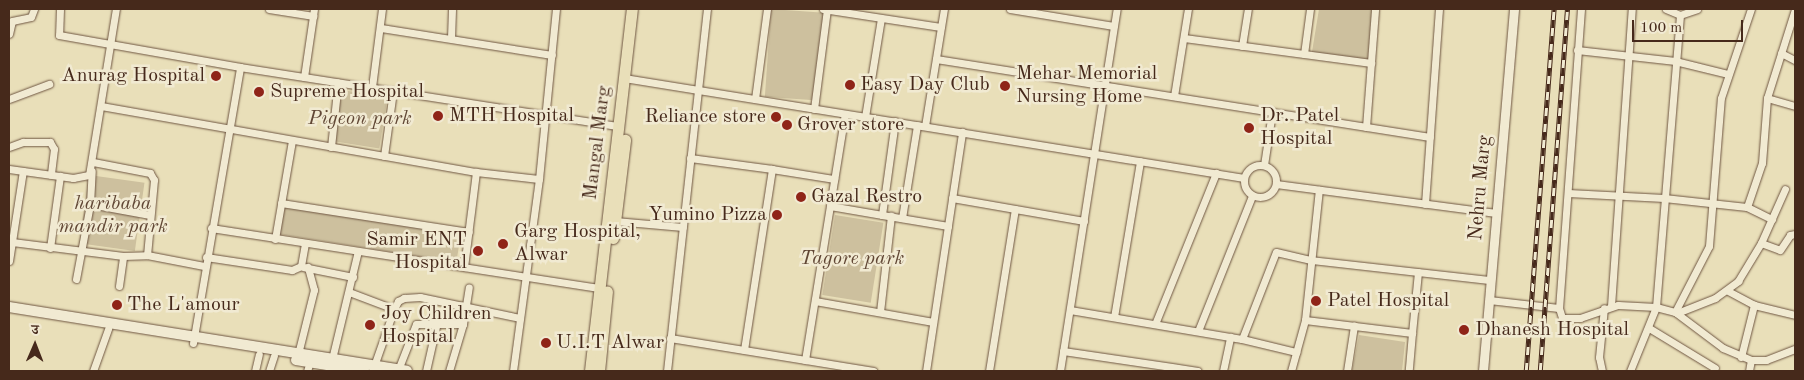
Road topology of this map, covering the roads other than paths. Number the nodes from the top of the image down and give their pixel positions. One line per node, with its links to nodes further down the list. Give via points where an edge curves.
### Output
1 (34, 9): 36 (street, via 31,18 12,21)
2 (60, 9): 39 (street, via 59,35)
3 (116, 9): 39 (street)
4 (269, 9): 29 (street)
5 (382, 9): 35 (street)
6 (452, 9): 37 (street)
7 (556, 9): 44 (street)
8 (632, 9): 53 (main road, Mangal Marg)
9 (638, 9): 53 (main road, Mangal Marg)
10 (707, 9): 58 (street)
11 (768, 9): 63 (street)
12 (823, 9): 13 (street)
13 (827, 9): 30 (street); 66 (street)
14 (944, 9): 34 (street)
15 (1010, 9): 33 (street)
16 (1117, 9): 33 (street)
17 (1188, 9): 38 (street)
18 (1248, 9): 40 (street)
19 (1310, 9): 43 (street)
20 (1376, 9): 49 (street)
21 (1439, 9): 77 (street)
22 (1514, 9): 113 (street, Nehru Marg)
23 (1581, 9): 41 (street)
24 (1632, 9): 45 (street)
25 (1666, 9): 31 (street)
26 (1697, 9): 31 (street)
27 (1751, 9): 51 (street)
28 (1795, 9): 42 (street)
29 (313, 12): 52 (street)
30 (868, 12): 32 (street)
31 (1680, 15): 47 (street)
32 (881, 18): 34 (street); 70 (street)
33 (1114, 26): 56 (street)
34 (941, 27): 46 (street)
35 (381, 28): 37 (street); 57 (street)
36 (9, 34)
37 (451, 38): 44 (street)
38 (1184, 38): 40 (street); 60 (street)
39 (110, 45): 50 (street); 64 (street)
40 (1242, 46): 43 (street)
41 (1577, 50): 45 (street); 101 (street)
42 (1781, 53): 48 (street); 61 (street)
43 (1304, 54): 49 (street)
44 (552, 55): 69 (street)
45 (1629, 55): 47 (street); 102 (street)
46 (936, 59): 56 (street); 73 (street)
47 (1675, 60): 51 (street); 105 (street)
48 (1795, 60)
49 (1371, 63): 74 (street)
50 (240, 67): 52 (street); 75 (street)
51 (1728, 74): 107 (street, via 1721,98)
52 (304, 77): 54 (street)
53 (628, 79): 58 (street); 72 (main road, Mangal Marg); 118 (main road, Mangal Marg)
54 (338, 82): 57 (street); 80 (street)
55 (50, 84): 62 (street)
56 (1105, 85): 60 (street); 81 (street)
57 (372, 87): 59 (street)
58 (698, 90): 63 (street); 83 (street)
59 (393, 91): 69 (street); 82 (street)
60 (1174, 96): 67 (street)
61 (1768, 98): 65 (street); 111 (street, via 1762,162)
62 (9, 99)
63 (755, 99): 66 (street)
64 (101, 106): 75 (street); 85 (street)
65 (1795, 106)
66 (814, 108): 68 (street)
67 (1272, 112): 74 (street); 86 (street)
68 (845, 114): 70 (street); 97 (street)
69 (546, 115): 72 (street); 96 (street)
70 (865, 117): 71 (street)
71 (894, 122): 73 (street); 115 (street)
72 (618, 126): 118 (main road, Mangal Marg)
73 (921, 126): 76 (street); 117 (street)
74 (1366, 127): 77 (street)
75 (230, 130): 78 (street); 123 (street)
76 (962, 132): 81 (street); 104 (street)
77 (1430, 137): 109 (street)
78 (292, 141): 80 (street); 106 (street)
79 (9, 147): 93 (street, via 23,142 53,144)
80 (331, 147): 82 (street)
81 (1094, 154): 84 (street); 120 (street)
82 (384, 156): 91 (street)
83 (690, 158): 87 (street); 122 (street)
84 (1140, 161): 92 (street); 165 (street)
85 (93, 162): 90 (street); 114 (street, via 150,173 154,180)
86 (1264, 166): 95 (street, via 1253,166); 98 (street, via 1272,170)
87 (772, 169): 97 (street); 182 (street)
88 (9, 170): 89 (street)
89 (23, 171): 93 (street); 127 (street)
90 (92, 171): 94 (street, via 84,178); 108 (street)
91 (476, 172): 96 (street); 124 (street)
92 (1216, 173): 95 (street); 171 (street)
93 (51, 175): 94 (street)
94 (60, 176): 130 (street)
95 (1244, 178): 103 (street, via 1244,185)
96 (539, 179): 143 (street)
97 (834, 179): 110 (street)
98 (1276, 184): 100 (street); 103 (street, via 1264,197)
99 (1784, 189): 119 (street)
100 (1319, 190): 109 (street); 136 (street)
101 (1568, 194): 102 (street); 157 (street)
102 (1619, 195): 105 (street); 155 (street)
103 (1252, 196): 175 (street)
104 (952, 198): 112 (street); 121 (street)
105 (1664, 198): 107 (street); 156 (street)
106 (281, 203): 124 (street); 126 (street)
107 (1712, 203): 111 (street); 162 (street, via 1709,246)
108 (90, 204): 114 (street); 132 (street)
109 (1425, 204): 113 (street)
110 (830, 206): 115 (street); 152 (street)
111 (1747, 207): 119 (street)
112 (1015, 209): 120 (street); 207 (street)
113 (1496, 214): 145 (street, Nehru Marg)
114 (150, 215): 133 (street)
115 (882, 215): 116 (street)
116 (891, 216): 117 (street); 161 (street)
117 (902, 218): 121 (street)
118 (611, 220): 122 (street); 148 (main road, Mangal Marg); 195 (main road, Mangal Marg)
119 (1772, 220): 128 (street)
120 (1084, 221): 160 (street)
121 (948, 226): 169 (street)
122 (683, 227): 178 (street)
123 (211, 228): 126 (street); 135 (street)
124 (469, 232): 140 (street)
125 (1795, 234): 128 (street, via 1790,235 1780,250)
126 (275, 239): 129 (street)
127 (12, 242): 130 (street); 137 (street)
128 (1761, 243): 149 (street, via 1745,273)
129 (305, 244): 131 (street); 139 (street)
130 (50, 248): 132 (street)
131 (358, 250): 140 (street); 142 (street)
132 (82, 252): 134 (street); 144 (street)
133 (147, 255): 134 (street); 138 (street)
134 (123, 256): 146 (street)
135 (206, 257): 138 (street); 139 (street, via 285,270)
136 (1311, 260): 141 (street); 167 (street); 179 (street, via 1276,252)
137 (9, 261)
138 (204, 266): 180 (street)
139 (304, 267): 142 (street); 186 (street, via 314,290)
140 (464, 267): 143 (street)
141 (1418, 272): 145 (street); 176 (street)
142 (353, 277): 150 (street)
143 (526, 277): 148 (street); 166 (street)
144 (76, 280)
145 (1490, 280): 151 (street, Nehru Marg)
146 (119, 286)
147 (469, 287): 159 (street)
148 (600, 288): 195 (main road, Mangal Marg)
149 (1728, 291): 153 (street); 162 (street)
150 (349, 292): 158 (street); 189 (street)
151 (1489, 300): 157 (street); 214 (street, Nehru Marg)
152 (814, 301): 161 (street); 190 (street)
153 (1754, 305): 164 (street); 188 (street)
154 (9, 307): 180 (main road)
155 (1608, 307): 156 (street); 157 (street, via 1566,320); 215 (street, via 1599,362)
156 (1656, 307): 162 (street); 173 (street)
157 (1559, 308)
158 (394, 309): 159 (street, via 398,301 420,296); 192 (street)
159 (466, 309): 166 (street); 170 (street)
160 (1070, 310): 165 (street); 183 (street)
161 (880, 312): 169 (street)
162 (1676, 312): 188 (street, via 1723,348)
163 (9, 314): 174 (main road)
164 (1795, 315)
165 (1114, 317): 171 (street)
166 (520, 318): 203 (street)
167 (1305, 320): 172 (street); 184 (street)
168 (437, 322): 170 (street); 200 (street, via 416,324); 201 (street)
169 (934, 322): 206 (street)
170 (463, 324): 202 (street)
171 (1155, 324): 175 (street)
172 (1354, 326): 176 (street); 212 (street)
173 (1649, 328): 194 (street); 216 (street)
174 (108, 329): 180 (main road); 196 (street)
175 (1198, 331): 177 (street)
176 (1412, 333): 213 (street)
177 (1230, 337): 179 (street); 210 (street)
178 (670, 338): 182 (street); 204 (street)
179 (1242, 339): 184 (street)
180 (194, 340): 185 (main road); 186 (main road)
181 (1795, 349): 191 (street, via 1766,360)
182 (744, 350): 190 (street)
183 (1063, 351): 208 (street); 209 (street)
184 (1296, 352): 211 (street)
185 (259, 354): 187 (main road); 197 (street)
186 (298, 354): 189 (main road)
187 (274, 356): 193 (main road); 198 (street)
188 (1741, 357): 191 (street)
189 (332, 358): 192 (main road)
190 (805, 360): 205 (street)
191 (1750, 360): 217 (street)
192 (374, 366): 200 (main road)
193 (309, 367): 199 (main road)
194 (1715, 368)
195 (590, 369)
196 (93, 371)
197 (255, 371)
198 (268, 371)
199 (364, 371)
200 (402, 371)
201 (426, 371)
202 (449, 371)
203 (513, 371)
204 (667, 371)
205 (872, 371)
206 (926, 371)
207 (989, 371)
208 (1060, 371)
209 (1198, 371)
210 (1223, 371)
211 (1292, 371)
212 (1347, 371)
213 (1409, 371)
214 (1483, 371)
215 (1602, 371)
216 (1630, 371)
217 (1749, 371)

